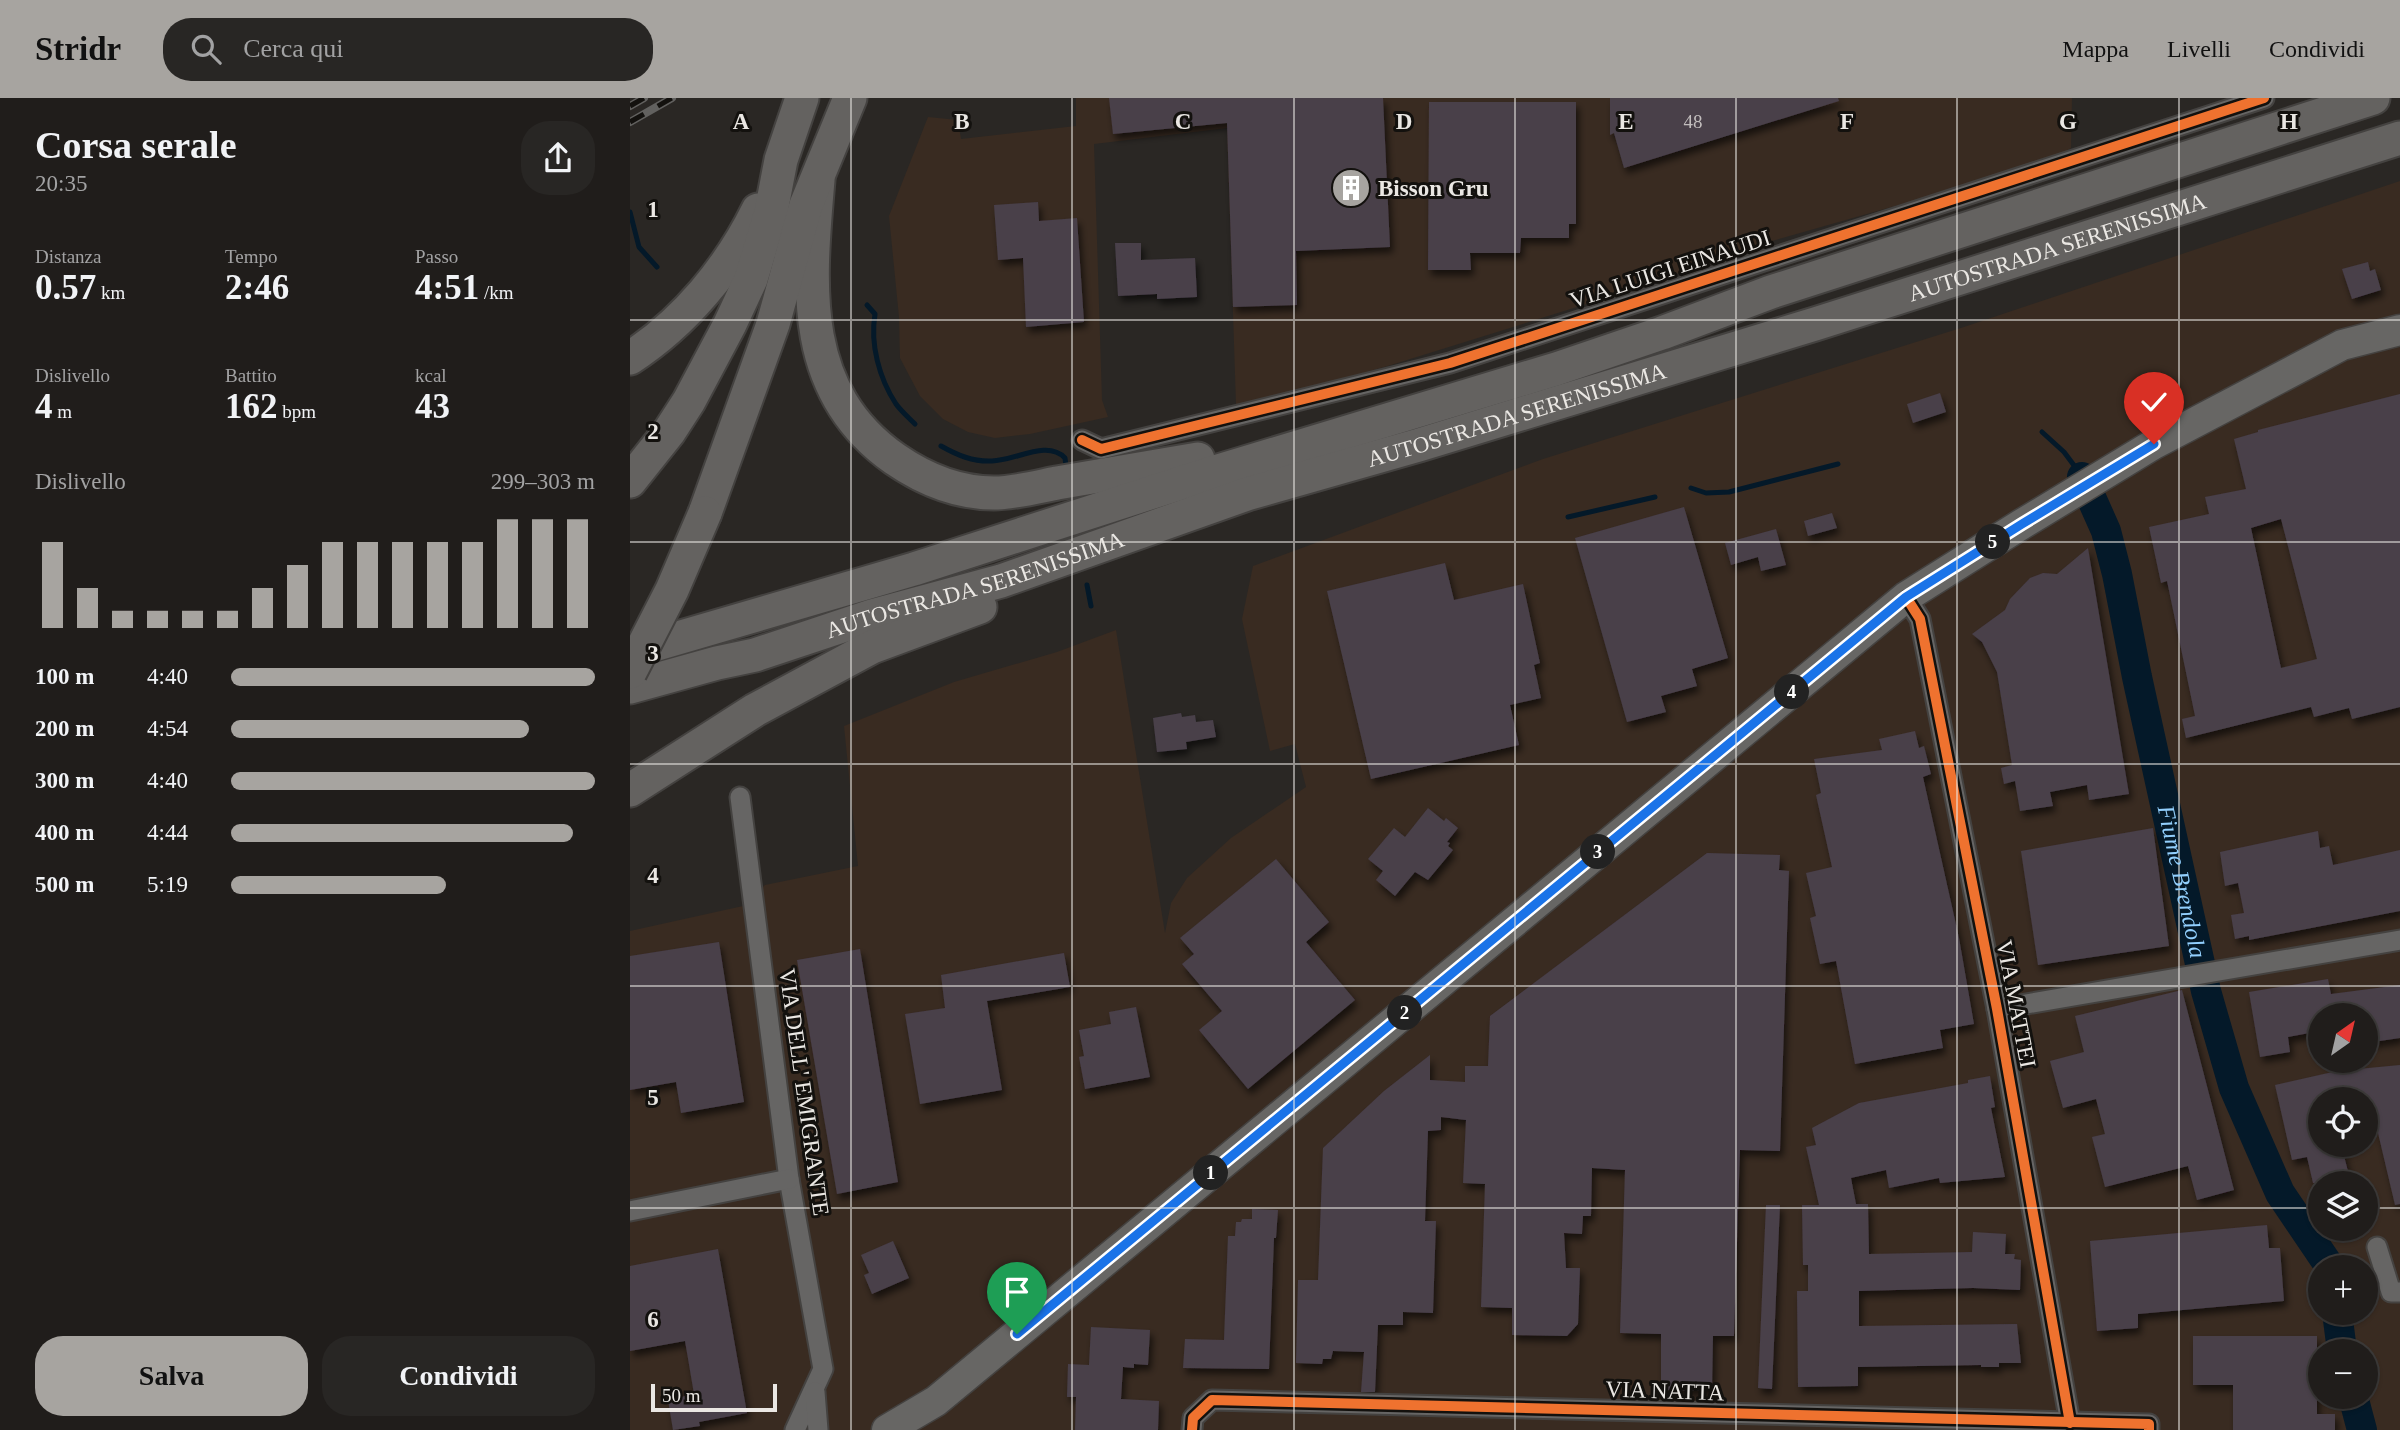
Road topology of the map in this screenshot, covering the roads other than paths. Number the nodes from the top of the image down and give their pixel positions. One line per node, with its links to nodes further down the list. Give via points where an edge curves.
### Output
1 (802, 98): 6 (highway)
2 (850, 98): 7 (highway)
3 (2264, 98): 10 (street, VIA LUIGI EINAUDI, via 1450,363 1101,449)
4 (2373, 98): 11 (highway, AUTOSTRADA SERENISSIMA, via 1771,292 1556,369)
5 (2400, 138): 13 (highway, AUTOSTRADA SERENISSIMA, via 1552,406)
6 (781, 160): 9 (highway, via 743,240 709,286 672,326); 12 (highway, via 760,252 730,324 689,401)
7 (818, 180): 11 (highway, via 812,287 828,380 857,427 915,473 951,487 995,493); 16 (highway, bridge, via 806,205 773,324 705,513)
8 (2400, 330): 14 (main road, via 2342,345 2154,444)
9 (630, 358)
10 (1082, 440)
11 (1305, 444): 15 (highway, AUTOSTRADA SERENISSIMA, via 914,569)
12 (630, 481)
13 (1294, 482): 17 (highway, AUTOSTRADA SERENISSIMA, via 1247,494 1001,582); 18 (highway, via 1198,531 872,647 755,710)
14 (1906, 597): 21 (street, VIA MATTEI, via 1920,620); 27 (main road)
15 (630, 652)
16 (630, 672)
17 (630, 687)
18 (630, 790)
19 (740, 797): 22 (street, VIA DELL' EMIGRANTE)
20 (2400, 940): 21 (street)
21 (1997, 1009): 28 (street, VIA MATTEI)
22 (789, 1179): 23 (street); 26 (street, VIA DELL' EMIGRANTE, via 821,1346 823,1369)
23 (630, 1211)
24 (2377, 1247): 25 (street, via 2391,1292)
25 (2400, 1292)
26 (815, 1391): 29 (street, VIA DELL' EMIGRANTE); 30 (street, VIA DELL' EMIGRANTE)
27 (936, 1401): 31 (main road); 32 (main road)
28 (2070, 1423): 33 (street, VIA NATTA, via 1213,1400 1193,1418); 34 (street, VIA NATTA, via 2150,1424)
29 (794, 1430)
30 (818, 1430)
31 (887, 1430)
32 (913, 1430)
33 (1192, 1430)
34 (2149, 1430)

